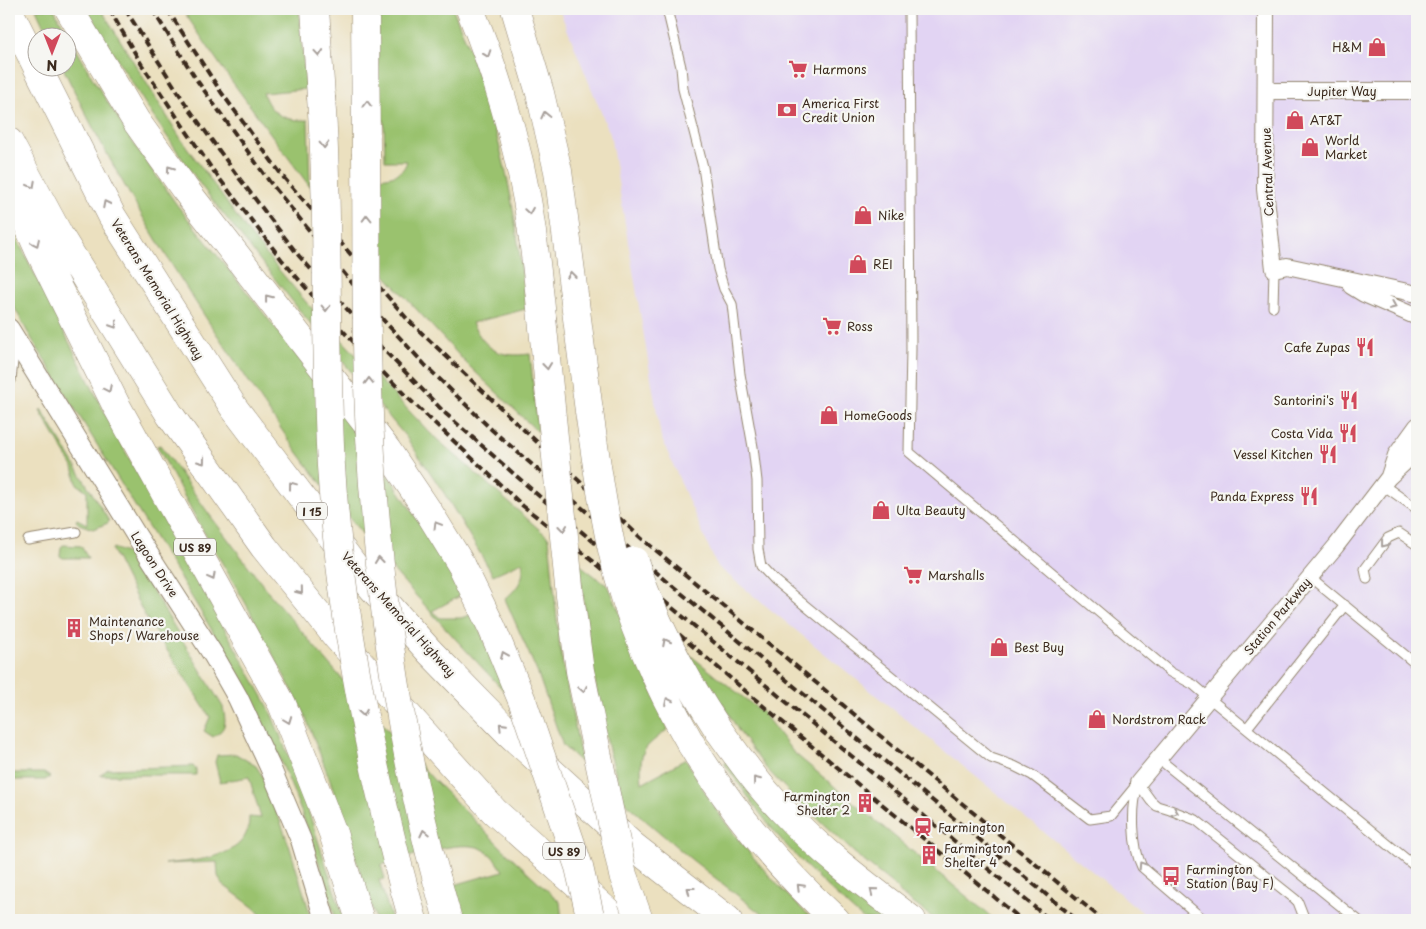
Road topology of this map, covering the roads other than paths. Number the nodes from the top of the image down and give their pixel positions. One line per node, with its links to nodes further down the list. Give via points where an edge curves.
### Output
1 (69, 9): 36 (highway, US 89, one-way to 1, bridge, via 513,676 492,628 462,566 430,514 386,450 184,188 136,120)
2 (314, 9): 42 (highway, one-way to 42, bridge, via 324,157 328,390 337,536 365,724)
3 (365, 9): 43 (highway, one-way to 3, bridge, via 415,791 398,703 378,553 369,394)
4 (470, 9): 38 (highway, one-way to 38, bridge, via 497,84 520,167 531,226 575,640)
5 (515, 9): 21 (highway, one-way to 5, via 558,171 540,93)
6 (667, 9): 37 (lane, via 702,167 718,269 732,304 757,481 761,566 781,586 991,758 1032,775 1090,819 1111,816)
7 (909, 9): 33 (lane, via 909,452 1170,672)
8 (1266, 9): 10 (street, Central Avenue)
9 (9, 11): 49 (highway, Veterans Memorial Highway / I 15, one-way to 9, via 633,846 510,734 361,575 234,408 112,216)
10 (1266, 91): 11 (street, Jupiter Way); 14 (street, Central Avenue, via 1266,189)
11 (1417, 91)
12 (9, 142): 46 (highway, one-way to 46, via 59,235 170,415 264,547 336,636 494,811)
13 (9, 183): 41 (highway, US 89, one-way to 41, via 116,405 282,704 332,833)
14 (1274, 268): 15 (street, via 1288,266); 17 (lane)
15 (1338, 278): 16 (street); 18 (street, one-way to 18, via 1364,294)
16 (1417, 294)
17 (1273, 307)
18 (1417, 316)
19 (12, 335): 20 (lane); 40 (street, Lagoon Drive, via 238,698 301,840)
20 (11, 380)
21 (589, 411): 50 (highway, one-way to 21, bridge, via 784,870 718,787 691,744 657,678 620,580); 51 (highway, one-way to 21, bridge, via 803,830 761,787 718,729 683,673 646,596 627,543)
22 (1417, 426): 24 (street, via 1396,455)
23 (1417, 451): 24 (street, Station Parkway)
24 (1385, 482): 25 (lane); 29 (street, Station Parkway)
25 (1417, 509)
26 (76, 532): 27 (lane)
27 (28, 540)
28 (1417, 545): 30 (lane, one-way to 30, via 1403,534 1388,538 1365,569)
29 (1310, 577): 31 (lane); 33 (street, Station Parkway)
30 (1367, 579)
31 (1345, 605): 32 (lane); 34 (lane)
32 (1417, 666)
33 (1210, 698): 34 (lane); 35 (street, Station Parkway)
34 (1246, 728): 39 (lane)
35 (1158, 759): 37 (street, Station Parkway); 54 (lane)
36 (550, 783): 44 (highway, US 89, bridge); 45 (highway, bridge, via 579,867)
37 (1138, 783): 52 (lane, one-way to 37, via 1142,867 1138,859 1134,831); 53 (lane, one-way to 53, via 1157,806 1196,820 1295,899)
38 (609, 807): 47 (highway, bridge, via 623,875); 48 (highway, bridge)
39 (1417, 868)
40 (325, 920)
41 (360, 920)
42 (413, 920)
43 (448, 920)
44 (576, 920)
45 (591, 920)
46 (617, 920)
47 (639, 920)
48 (656, 920)
49 (728, 920)
50 (836, 920)
51 (912, 920)
52 (1204, 920)
53 (1305, 920)
54 (1358, 920)

